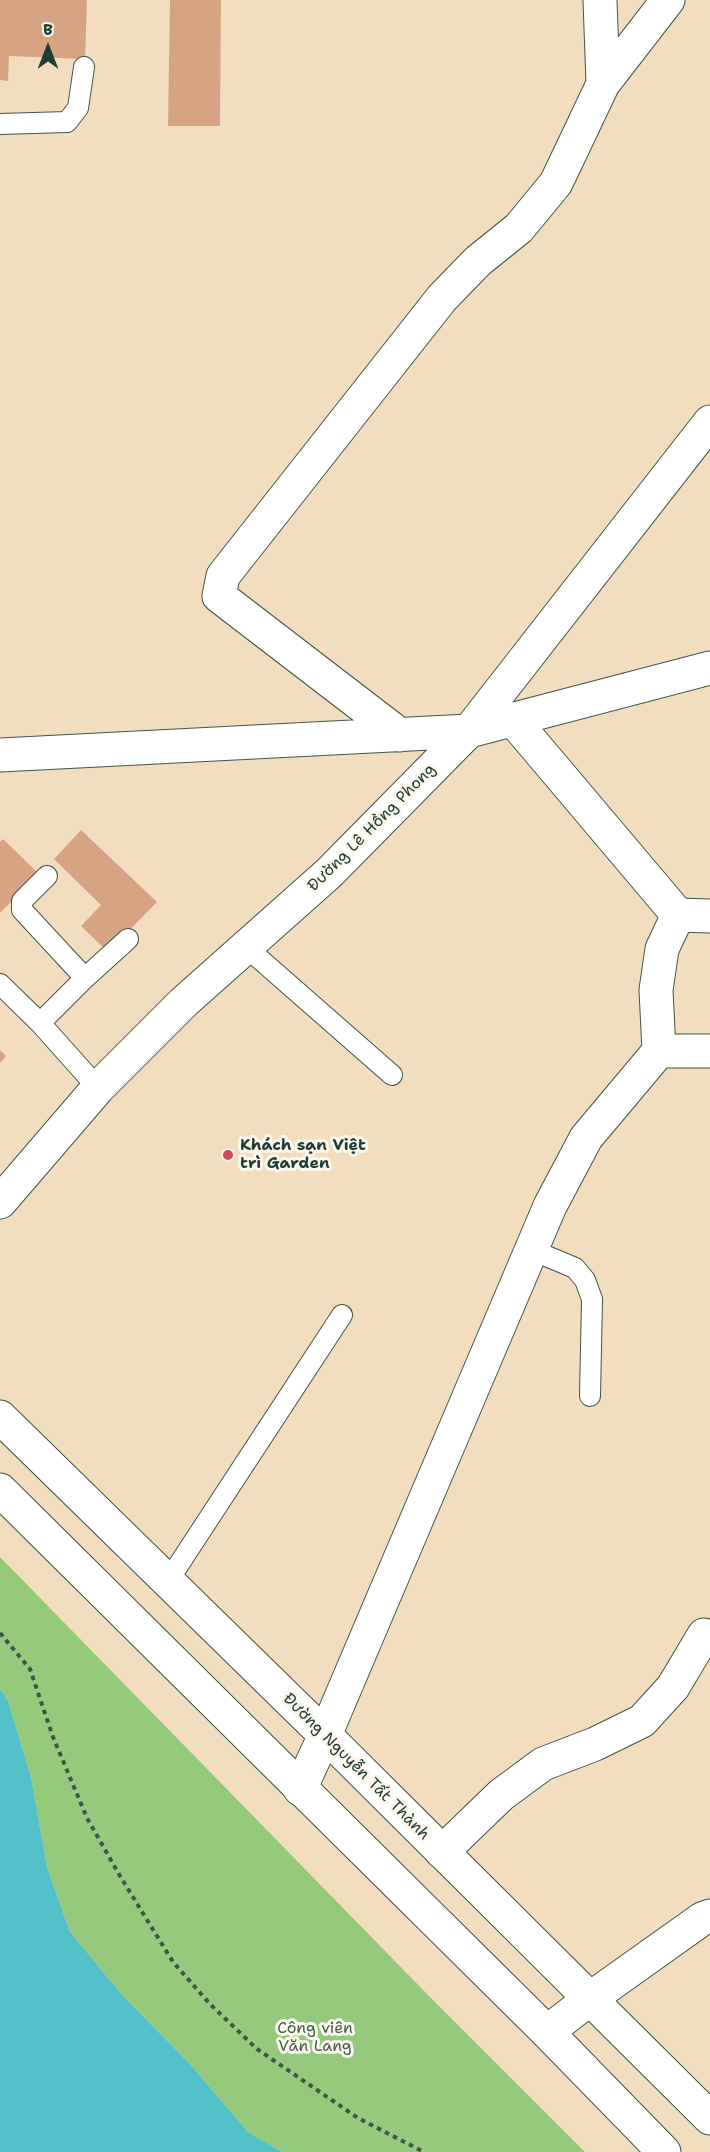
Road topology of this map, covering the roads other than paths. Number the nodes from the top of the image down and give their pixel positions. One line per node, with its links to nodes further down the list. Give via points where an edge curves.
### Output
1 (600, 0): 4 (street)
2 (668, 0): 4 (street)
3 (84, 67): 5 (lane, via 78,108 67,122)
4 (603, 84): 10 (street, via 556,183 519,228 478,261 442,298 223,576 219,596)
5 (0, 124)
6 (710, 422): 9 (street, Đường Lê Hồng Phong)
7 (710, 668): 8 (street)
8 (514, 721): 9 (street); 13 (street)
9 (469, 731): 10 (street); 16 (street, Đường Lê Hồng Phong, via 329,873)
10 (400, 735): 11 (street)
11 (0, 755)
12 (47, 876): 17 (lane, via 22,901 22,910)
13 (678, 915): 14 (street); 21 (street, via 662,949 656,990)
14 (710, 916)
15 (128, 939): 17 (lane)
16 (246, 947): 22 (lane); 23 (street, Đường Lê Hồng Phong)
17 (85, 978): 19 (lane)
18 (0, 984): 19 (lane)
19 (40, 1023): 23 (lane)
20 (710, 1051): 21 (street)
21 (659, 1052): 25 (street, via 586,1138)
22 (393, 1075)
23 (98, 1088): 24 (street, Đường Lê Hồng Phong)
24 (0, 1202)
25 (532, 1250): 27 (lane, via 575,1268 585,1280 592,1299); 32 (street)
26 (342, 1315): 30 (lane)
27 (590, 1396)
28 (0, 1418): 30 (street, Đường Nguyễn Tất Thành)
29 (0, 1490): 33 (street)
30 (168, 1581): 32 (street, Đường Nguyễn Tất Thành)
31 (704, 1635): 34 (street, via 673,1687 642,1721 543,1764 501,1794)
32 (325, 1735): 33 (street); 34 (street, Đường Nguyễn Tất Thành)
33 (300, 1789): 37 (street)
34 (442, 1852): 36 (street, Đường Nguyễn Tất Thành)
35 (710, 1916): 36 (street)
36 (591, 1998): 37 (street); 38 (street, Đường Nguyễn Tất Thành)
37 (547, 2032): 39 (street)
38 (710, 2118)
39 (664, 2152)

